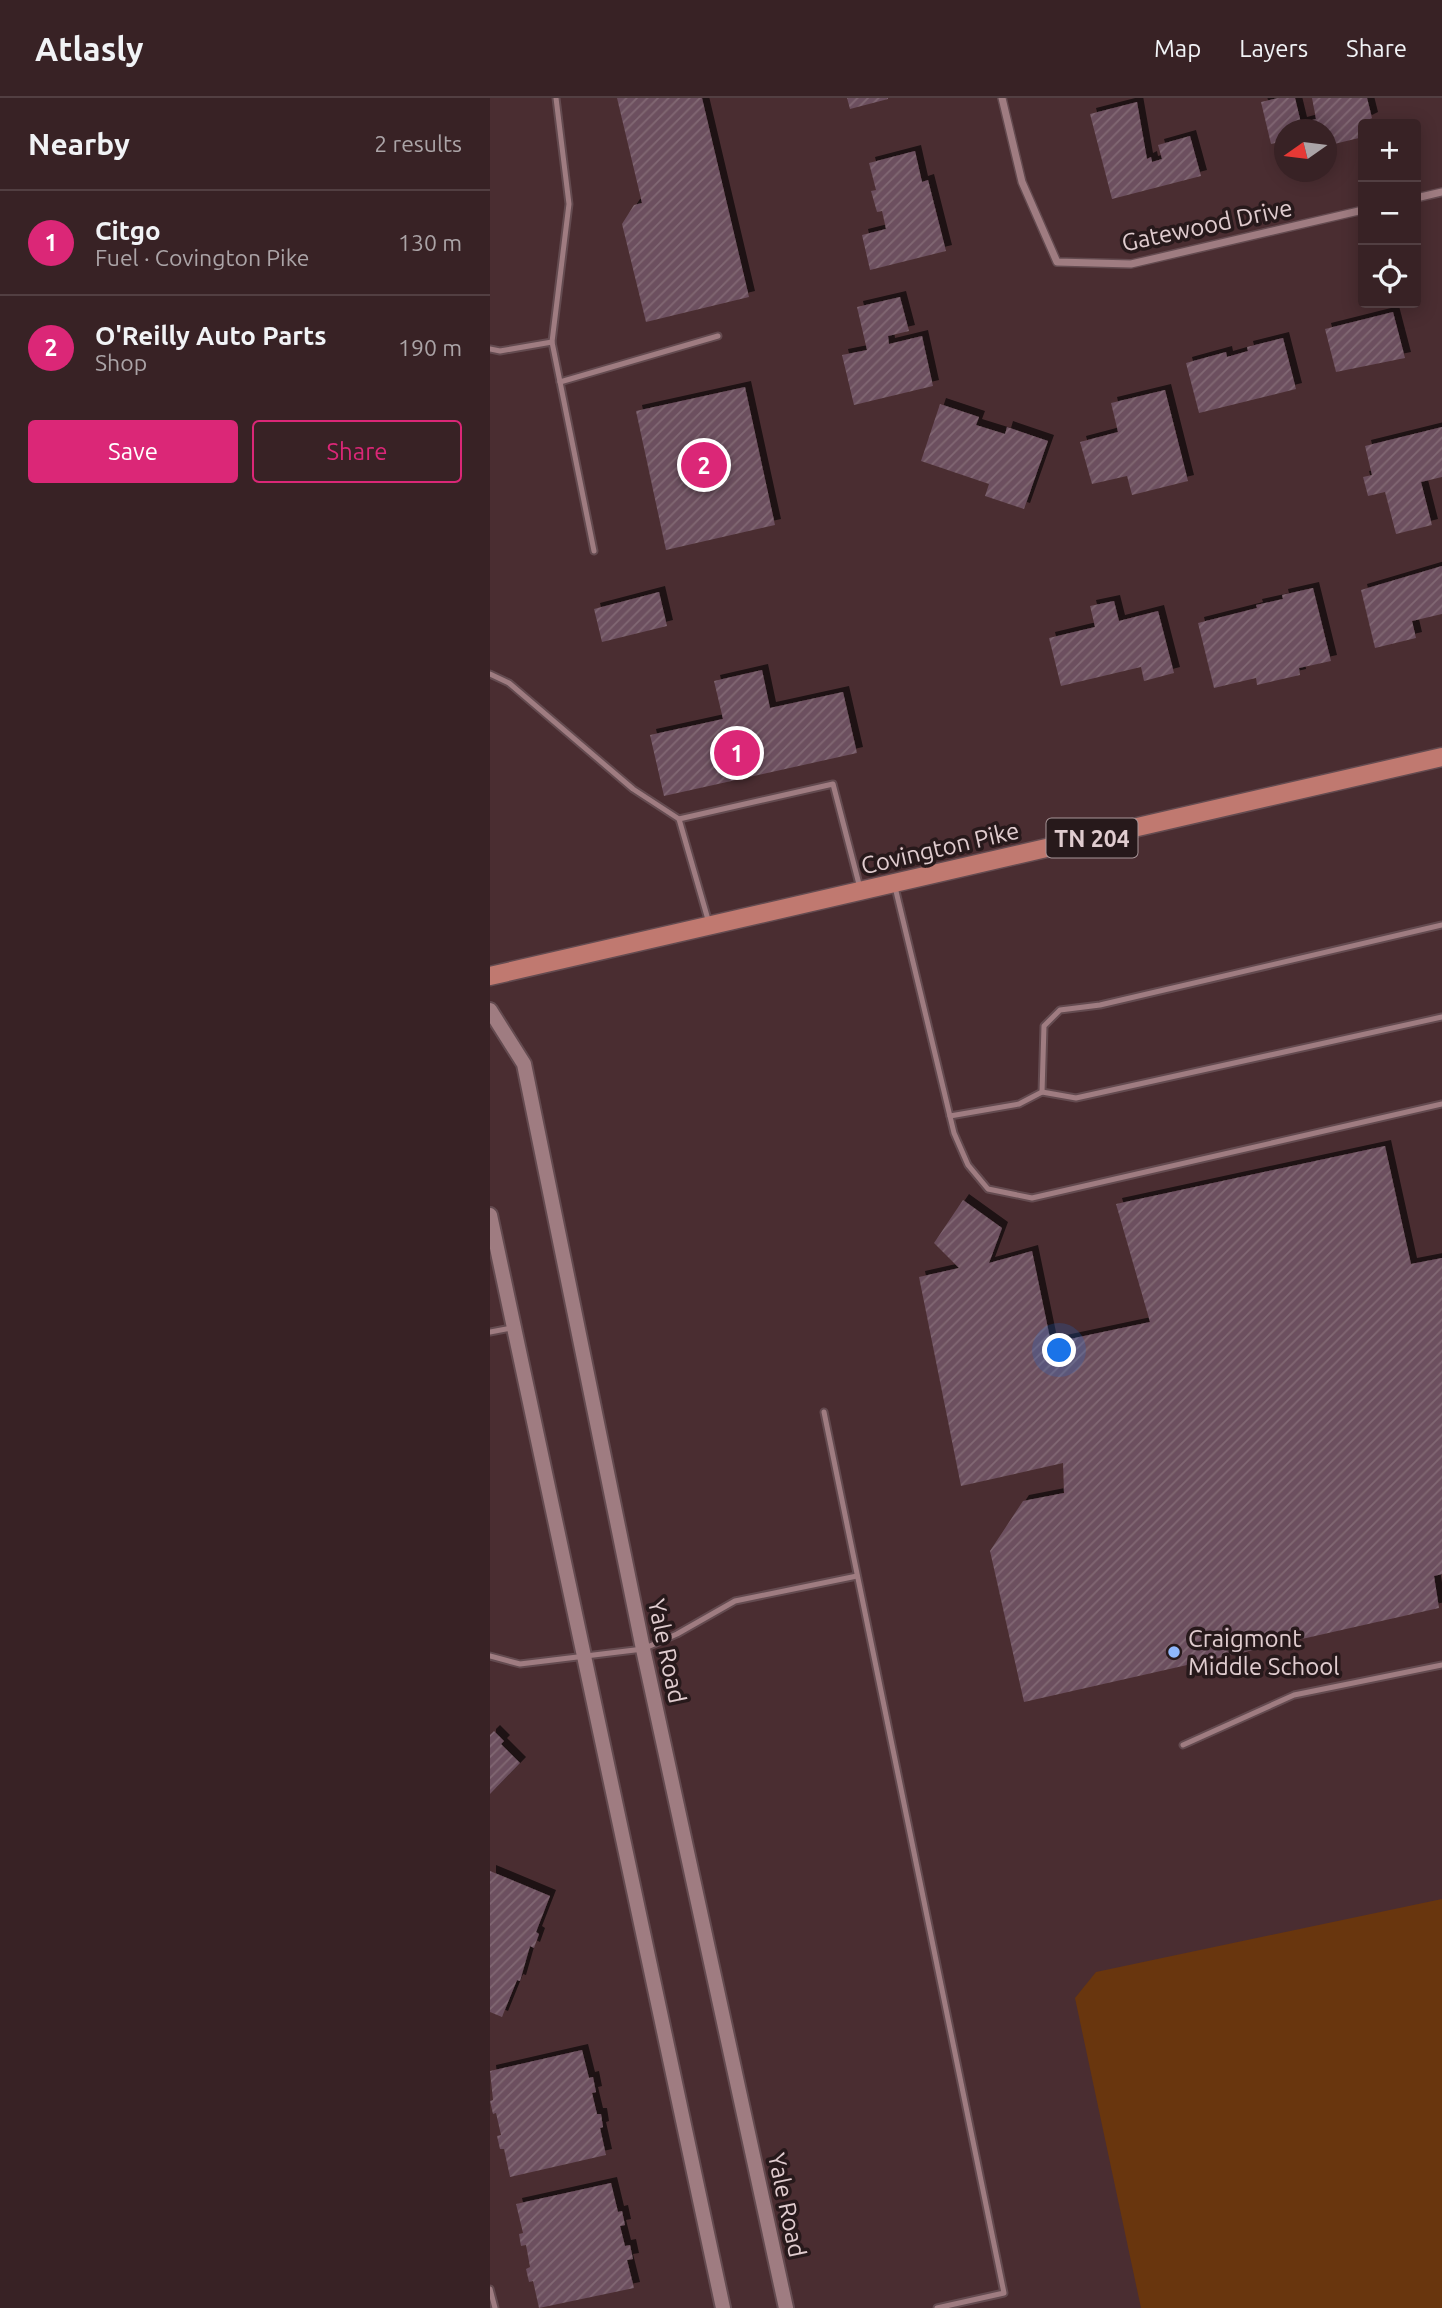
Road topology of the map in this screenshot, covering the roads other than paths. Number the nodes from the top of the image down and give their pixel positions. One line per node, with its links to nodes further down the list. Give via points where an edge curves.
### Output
1 (556, 98): 7 (lane, via 569,204)
2 (1002, 98): 5 (street, Gatewood Drive, via 1022,183 1057,262 1131,264)
3 (1442, 192): 4 (street)
4 (1421, 197)
5 (1358, 211)
6 (718, 337): 9 (lane)
7 (552, 342): 8 (lane); 9 (lane)
8 (490, 349)
9 (560, 382): 10 (lane)
10 (594, 551)
11 (490, 674): 13 (lane, via 509,683 633,789)
12 (1442, 757): 14 (main road, Covington Pike / TN 204)
13 (679, 819): 15 (lane, via 833,784); 17 (lane)
14 (894, 884): 15 (main road, Covington Pike / TN 204); 23 (lane)
15 (861, 891): 17 (main road, Covington Pike / TN 204)
16 (1442, 925): 21 (lane, via 1100,1005 1060,1010 1044,1026)
17 (709, 926): 18 (main road, Covington Pike / TN 204)
18 (490, 976)
19 (490, 1010): 29 (main road, Yale Road, via 524,1064)
20 (1442, 1017): 21 (lane, via 1076,1098)
21 (1042, 1091): 23 (lane, via 1019,1104)
22 (1442, 1104): 23 (lane, via 1032,1198 988,1189 968,1166)
23 (950, 1116)
24 (490, 1215): 25 (main road)
25 (514, 1327): 26 (lane); 31 (main road)
26 (490, 1332)
27 (824, 1412): 28 (lane)
28 (857, 1576): 29 (lane, via 735,1601); 38 (lane, via 1004,2292)
29 (643, 1649): 31 (lane); 37 (main road, Yale Road)
30 (490, 1656): 31 (lane, via 520,1664)
31 (583, 1656): 36 (main road)
32 (1442, 1665): 33 (lane, via 1294,1695)
33 (1183, 1745)
34 (490, 2289): 35 (lane)
35 (495, 2308)
36 (723, 2308)
37 (786, 2308)
38 (937, 2308)

